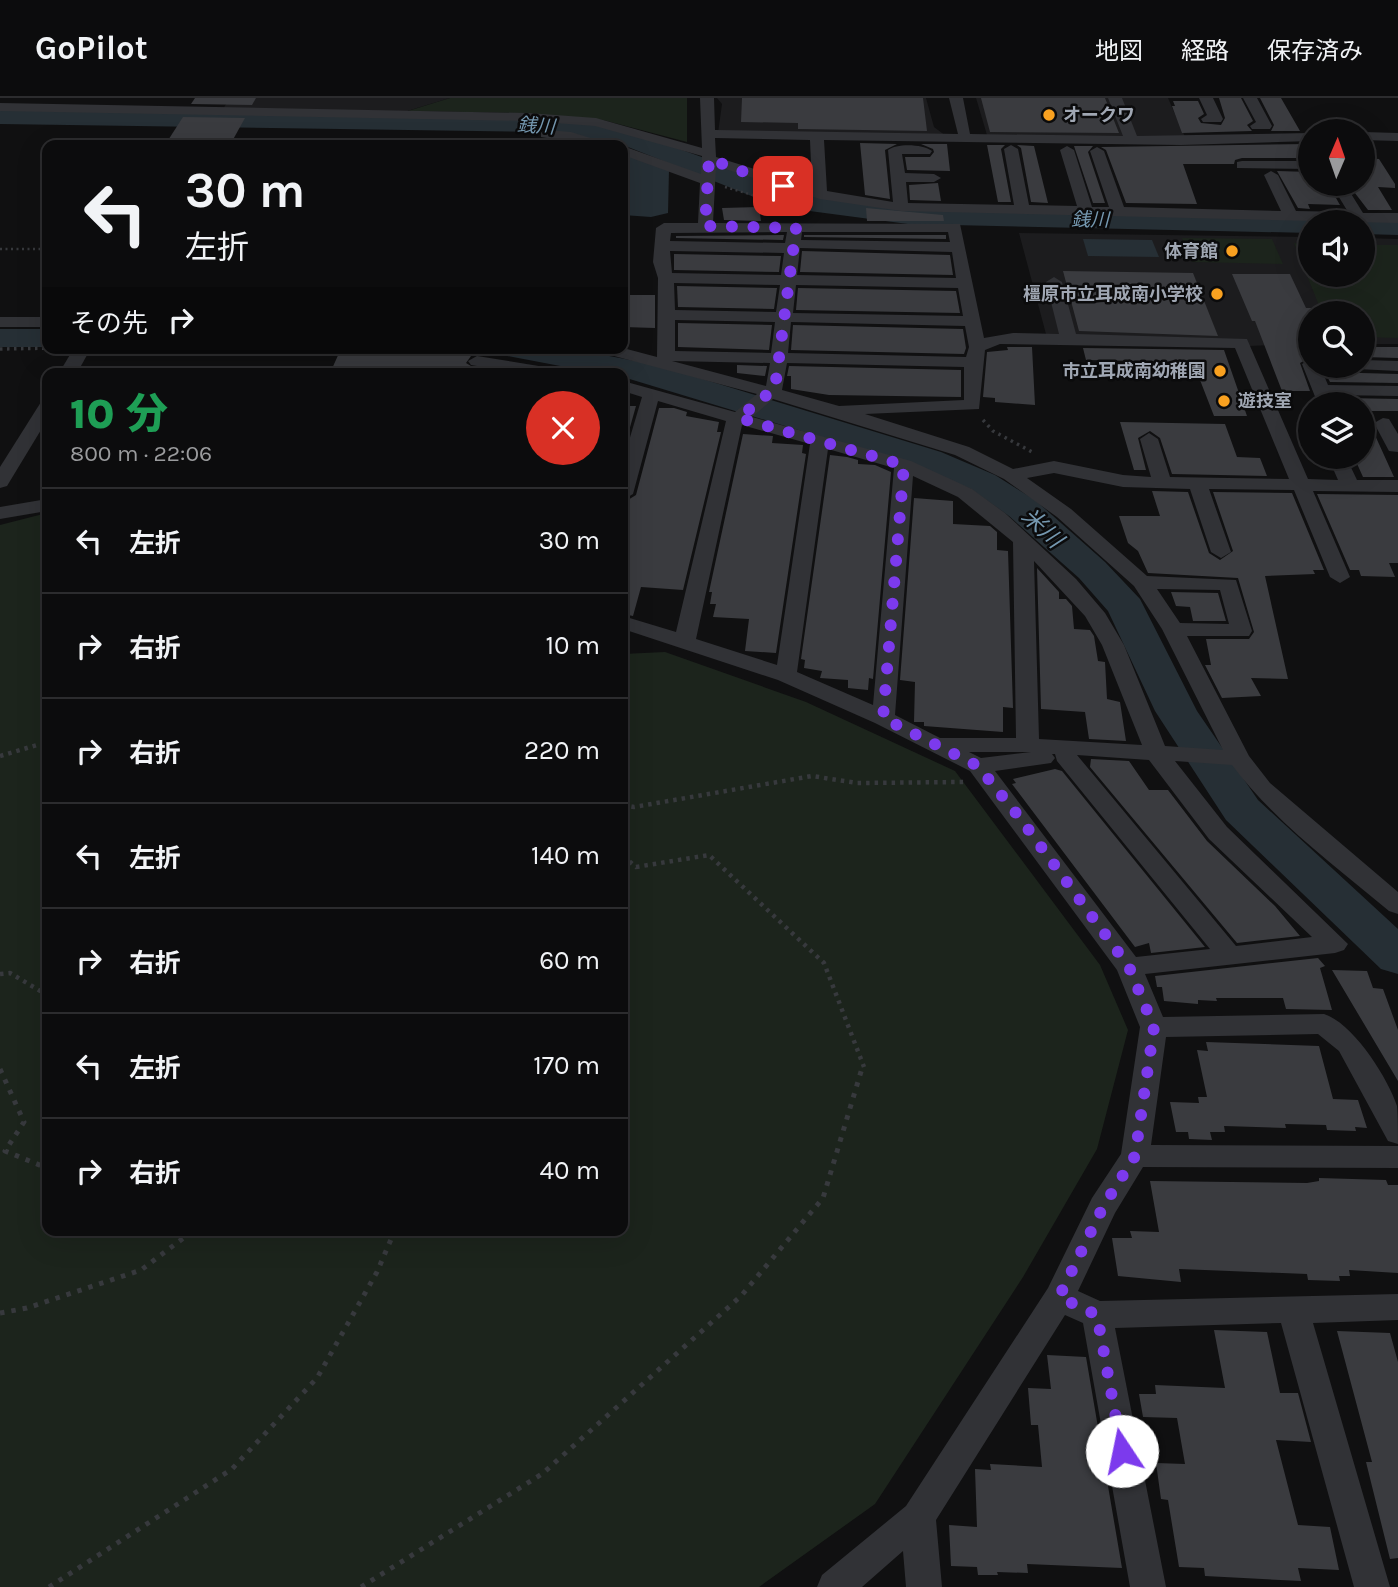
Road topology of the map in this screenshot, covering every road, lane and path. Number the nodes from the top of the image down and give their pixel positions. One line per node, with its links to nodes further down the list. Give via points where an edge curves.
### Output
1 (707, 98): 15 (street)
2 (956, 98): 14 (street)
3 (1115, 98): 21 (street)
4 (1206, 98): 9 (street, via 1216,118)
5 (1250, 98): 12 (street, via 1265,126)
6 (0, 107): 8 (street)
7 (449, 114): 8 (street); 10 (street); 13 (street)
8 (214, 119): 11 (street); 13 (street)
9 (1208, 119)
10 (490, 122): 13 (street); 19 (street, via 521,132); 29 (street, via 596,122 691,151)
11 (181, 125)
12 (1257, 126)
13 (443, 129)
14 (964, 132)
15 (709, 134): 21 (street); 29 (street)
16 (1376, 136): 18 (street)
17 (1298, 137): 21 (street)
18 (1398, 137)
19 (587, 140)
20 (817, 140): 33 (street)
21 (1132, 140)
22 (1011, 149): 35 (street)
23 (1067, 150): 36 (street)
24 (628, 151): 29 (street)
25 (928, 151): 31 (street, via 895,150)
26 (1097, 151): 37 (street)
27 (1242, 165): 28 (street)
28 (1298, 165)
29 (709, 166): 33 (street); 42 (street)
30 (1271, 175): 38 (street)
31 (898, 177): 32 (street); 34 (street)
32 (934, 178)
33 (820, 195): 34 (street)
34 (901, 207): 35 (street)
35 (1023, 211): 36 (street)
36 (1086, 212): 37 (street)
37 (1119, 213): 38 (street)
38 (1291, 216): 39 (street)
39 (1298, 216)
40 (1375, 217): 41 (street)
41 (1398, 218)
42 (705, 226): 43 (street); 44 (street, via 664,228)
43 (794, 240): 44 (street); 48 (street); 50 (street, via 955,227)
44 (662, 246): 47 (street)
45 (0, 249): 46 (path)
46 (42, 249)
47 (666, 278): 48 (street); 51 (street)
48 (791, 279): 50 (street); 52 (street)
49 (1054, 282): 56 (street)
50 (964, 283): 55 (street)
51 (666, 315): 52 (street); 61 (street)
52 (785, 317): 55 (street); 62 (street)
53 (0, 321): 54 (street)
54 (42, 321)
55 (971, 321): 60 (street)
56 (1069, 339): 60 (street, via 997,339); 88 (street, via 1241,343)
57 (42, 348): 58 (path)
58 (0, 349)
59 (628, 352): 61 (street)
60 (975, 355): 62 (street); 72 (street)
61 (665, 359): 62 (street); 70 (street)
62 (779, 359): 70 (street, via 775,388)
63 (477, 361): 66 (street)
64 (1375, 365): 65 (street)
65 (1398, 366)
66 (520, 368)
67 (628, 387): 69 (street)
68 (1398, 391): 71 (street)
69 (652, 393): 75 (street); 84 (street)
70 (769, 393): 73 (street); 75 (street)
71 (1375, 393)
72 (973, 405): 73 (street); 81 (path, via 993,431)
73 (835, 410): 83 (street, via 962,451)
74 (42, 414): 85 (street)
75 (742, 415): 78 (street); 99 (street, via 734,422 727,443)
76 (1384, 424): 79 (street)
77 (1149, 439): 86 (street)
78 (820, 440): 80 (street); 100 (street)
79 (1397, 449)
80 (904, 465): 93 (street, via 965,493); 101 (street)
81 (1054, 467): 83 (street); 86 (street, via 1123,481)
82 (1343, 469): 89 (street)
83 (1011, 475): 96 (street, via 1064,513)
84 (628, 477)
85 (0, 482)
86 (1162, 483): 87 (street)
87 (1197, 483): 88 (street); 94 (street)
88 (1303, 484): 89 (street); 95 (street)
89 (1350, 485): 90 (street)
90 (1398, 486)
91 (42, 506): 92 (street)
92 (0, 513)
93 (1023, 538): 104 (street); 106 (street, via 1094,613)
94 (1221, 552)
95 (1340, 577)
96 (1142, 582): 98 (street); 98 (street, via 1230,584 1241,631)
97 (628, 623): 99 (street)
98 (1173, 629): 108 (street)
99 (685, 640): 100 (street)
100 (786, 675): 101 (street)
101 (883, 718): 103 (street)
102 (42, 743): 107 (path)
103 (933, 745): 104 (street); 109 (street)
104 (1028, 745): 105 (street)
105 (1061, 752): 106 (street); 109 (street); 113 (street)
106 (1163, 755): 108 (street); 113 (street, via 1218,833 1335,944)
107 (0, 756)
108 (1234, 758): 112 (street, via 1299,823)
109 (984, 773): 110 (path, via 931,785 857,783 812,776); 114 (street)
110 (628, 806)
111 (628, 860): 132 (path, via 636,867 709,855 824,962 864,1067 823,1198 741,1296 542,1474)
112 (1398, 905)
113 (1230, 956): 114 (street)
114 (1129, 967): 117 (street)
115 (0, 974): 116 (path, via 10,973)
116 (42, 992)
117 (1154, 1027): 119 (street, via 1324,1024 1349,1044); 120 (street)
118 (0, 1069): 122 (path, via 24,1122 5,1151)
119 (1398, 1133)
120 (1135, 1156): 121 (street); 125 (street, via 1103,1207)
121 (1398, 1157)
122 (42, 1166)
123 (186, 1236): 128 (path, via 141,1270)
124 (393, 1236): 131 (path, via 317,1378 232,1469)
125 (1059, 1297): 129 (street); 130 (street)
126 (1398, 1307): 127 (street)
127 (1293, 1308): 129 (street); 136 (street)
128 (0, 1313)
129 (1097, 1315): 135 (street)
130 (918, 1517): 133 (street); 134 (street)
131 (49, 1587)
132 (361, 1587)
133 (835, 1587)
134 (924, 1587)
135 (1148, 1587)
136 (1373, 1587)

